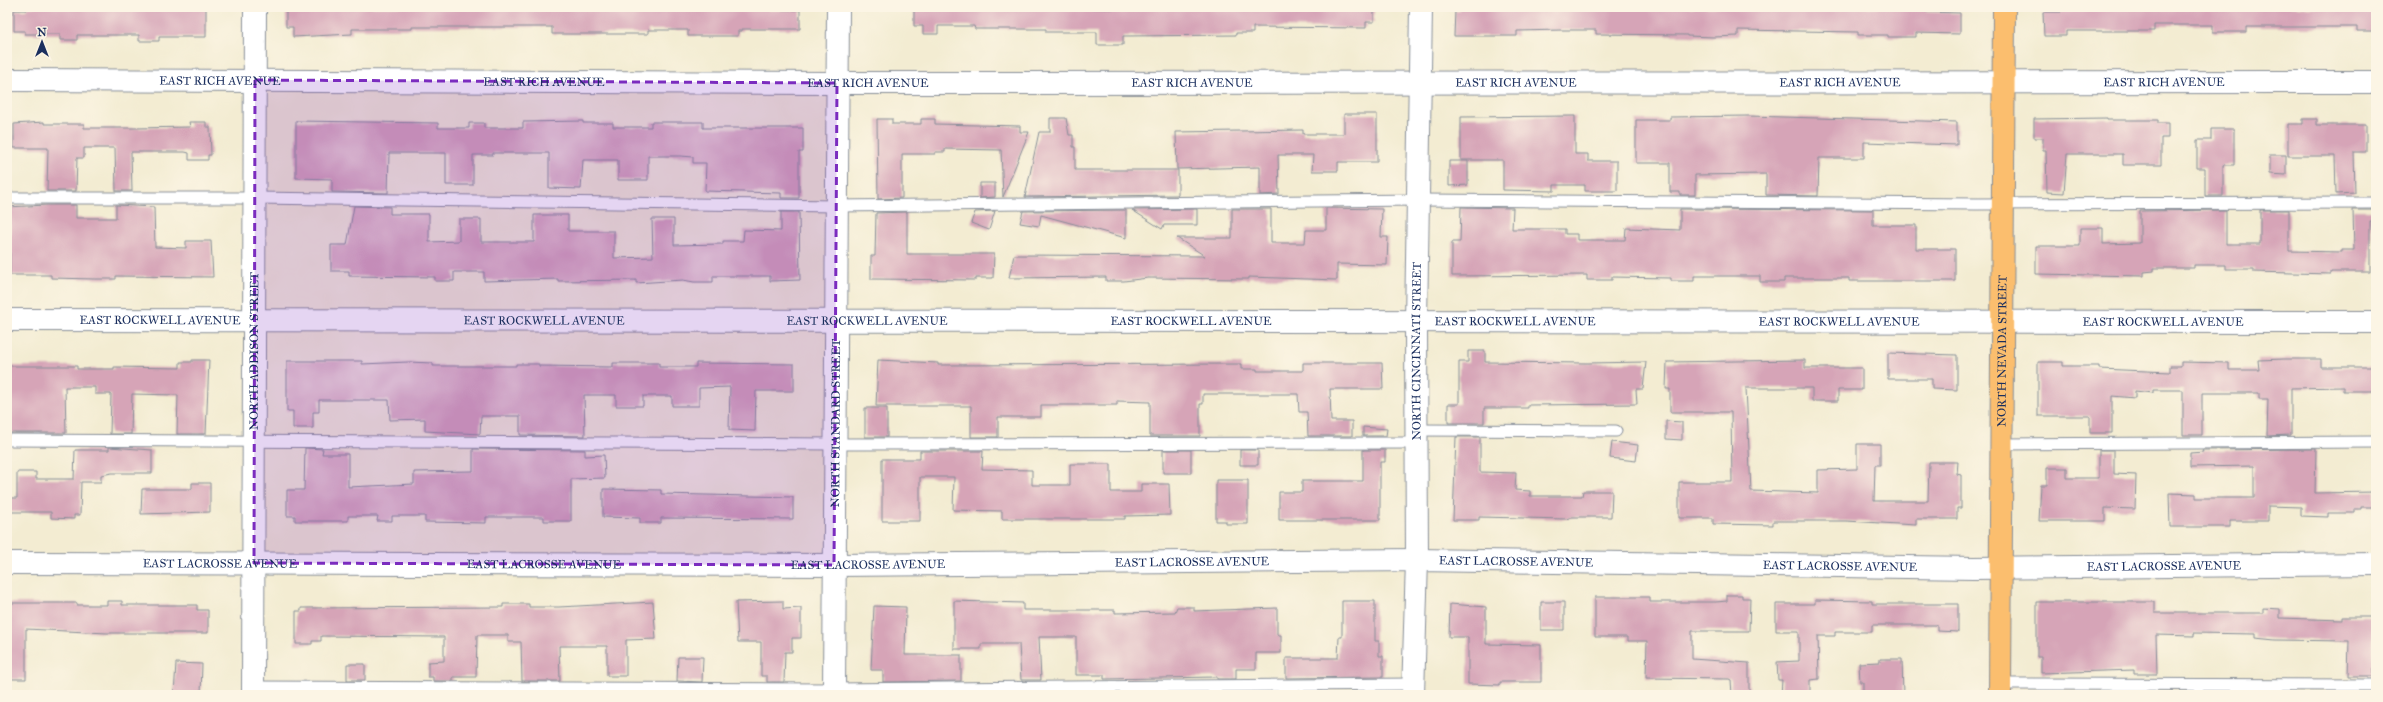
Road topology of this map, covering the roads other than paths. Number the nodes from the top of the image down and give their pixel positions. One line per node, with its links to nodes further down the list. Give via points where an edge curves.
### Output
1 (255, 7): 6 (street, NORTH ADDISON STREET)
2 (838, 7): 8 (street, NORTH STANDARD STREET)
3 (1421, 7): 7 (street, NORTH CINCINNATI STREET)
4 (2004, 7): 9 (main road, NORTH NEVADA STREET)
5 (7, 80): 6 (street, EAST RICH AVENUE)
6 (255, 80): 8 (street, EAST RICH AVENUE); 12 (street, NORTH ADDISON STREET)
7 (1420, 81): 8 (street, EAST RICH AVENUE); 9 (street, EAST RICH AVENUE); 13 (street, NORTH CINCINNATI STREET)
8 (837, 82): 16 (street, NORTH STANDARD STREET)
9 (2002, 82): 10 (street, EAST RICH AVENUE); 15 (main road, NORTH NEVADA STREET)
10 (2376, 82)
11 (7, 198): 12 (lane)
12 (255, 198): 16 (lane); 18 (street, NORTH ADDISON STREET)
13 (1419, 200): 15 (lane); 16 (lane); 20 (street, NORTH CINCINNATI STREET)
14 (2376, 203): 15 (lane)
15 (2002, 204): 21 (main road, NORTH NEVADA STREET)
16 (837, 206): 19 (street, NORTH STANDARD STREET)
17 (7, 320): 18 (street, EAST ROCKWELL AVENUE)
18 (255, 320): 19 (street, EAST ROCKWELL AVENUE); 26 (street, NORTH ADDISON STREET)
19 (837, 322): 20 (street, EAST ROCKWELL AVENUE); 28 (street, NORTH STANDARD STREET)
20 (1416, 322): 21 (street, EAST ROCKWELL AVENUE); 24 (street, NORTH CINCINNATI STREET)
21 (2002, 322): 22 (street, EAST ROCKWELL AVENUE); 29 (main road, NORTH NEVADA STREET)
22 (2376, 322)
23 (1616, 431): 24 (lane)
24 (1416, 437): 28 (lane); 30 (street, NORTH CINCINNATI STREET)
25 (7, 440): 26 (lane)
26 (254, 440): 28 (lane); 32 (street, NORTH ADDISON STREET)
27 (2376, 442): 29 (lane)
28 (835, 444): 34 (street, NORTH STANDARD STREET)
29 (2002, 444): 35 (main road, NORTH NEVADA STREET)
30 (1417, 560): 34 (street, EAST LACROSSE AVENUE); 35 (street, EAST LACROSSE AVENUE); 37 (street, NORTH CINCINNATI STREET)
31 (7, 563): 32 (street, EAST LACROSSE AVENUE)
32 (254, 563): 34 (street, EAST LACROSSE AVENUE); 39 (street, NORTH ADDISON STREET)
33 (2376, 564): 35 (street, EAST LACROSSE AVENUE)
34 (834, 565): 40 (street, NORTH STANDARD STREET)
35 (2000, 568): 38 (main road, NORTH NEVADA STREET)
36 (2376, 685): 38 (lane)
37 (1413, 690): 40 (lane)
38 (2000, 690)
39 (253, 691): 40 (lane)
40 (834, 692)

